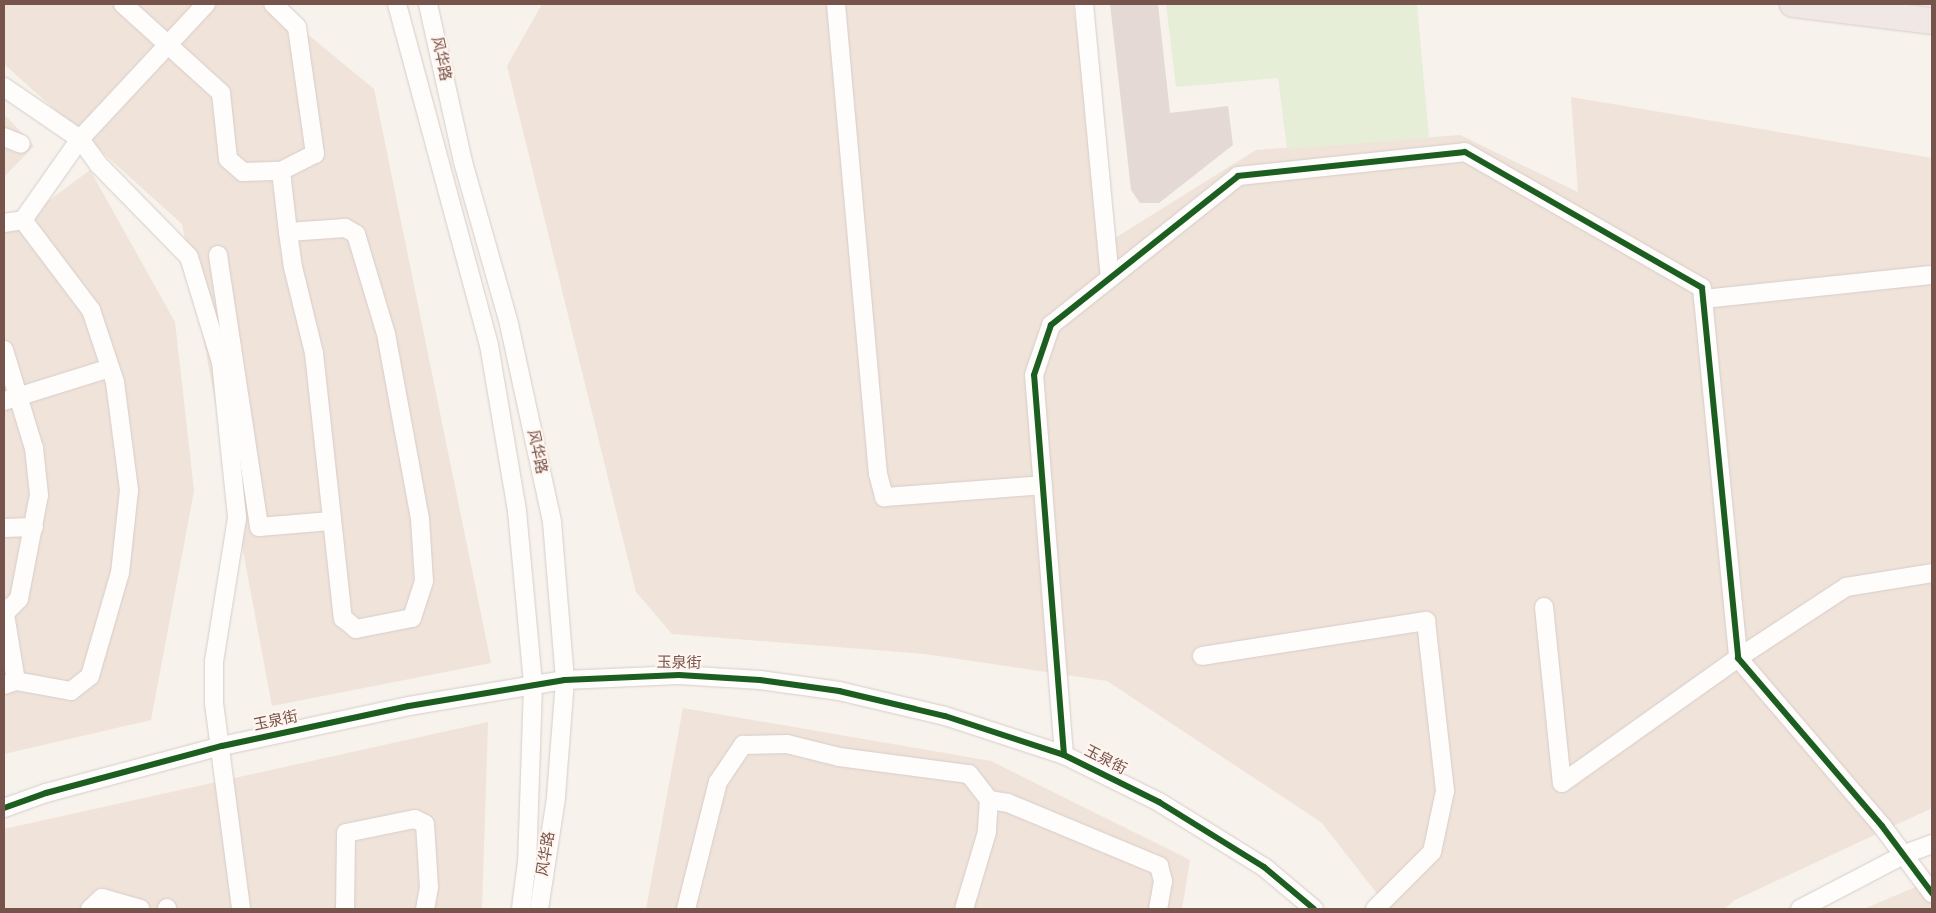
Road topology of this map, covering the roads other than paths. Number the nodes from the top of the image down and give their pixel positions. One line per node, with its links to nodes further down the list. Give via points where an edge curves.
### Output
1 (123, 4): 12 (street)
2 (206, 4): 12 (street)
3 (273, 4): 17 (street, via 297,27 315,154)
4 (397, 4): 39 (street, via 489,345 517,511)
5 (428, 4): 37 (street, 风华路, via 463,162 509,324 552,522)
6 (836, 4): 28 (street, via 878,474 884,497)
7 (1084, 4): 23 (street)
8 (1794, 4): 11 (highway)
9 (1919, 4): 10 (highway)
10 (1932, 5)
11 (1932, 21)
12 (170, 42): 15 (street); 17 (street, via 221,93 228,159 243,172)
13 (4, 87): 15 (street)
14 (4, 137): 16 (street)
15 (80, 139): 18 (street); 40 (street, via 98,164 189,257 221,362 236,518 214,662 214,703)
16 (22, 144)
17 (280, 171): 20 (street)
18 (23, 220): 19 (street); 26 (street, via 91,310)
19 (4, 223)
20 (288, 232): 29 (street, via 314,353); 29 (street, via 345,228 356,234 386,334 420,519 424,580 412,618 356,628 343,618)
21 (218, 255): 29 (street, via 260,527)
22 (1932, 275): 24 (street)
23 (1110, 278): 24 (street, via 1238,176 1466,152 1702,288); 28 (street, via 1051,325 1034,375)
24 (1703, 299): 36 (street)
25 (4, 350): 27 (street)
26 (110, 368): 27 (street); 38 (street, via 130,490 120,572 90,676 71,691)
27 (12, 399): 30 (street, via 34,448 39,495)
28 (1043, 484): 41 (street)
29 (331, 521)
30 (34, 526): 31 (street); 34 (street, via 19,599)
31 (4, 528)
32 (1932, 573): 36 (street, via 1846,587)
33 (1544, 607): 36 (street, via 1562,783)
34 (5, 609): 38 (street)
35 (1202, 656): 58 (street, via 1426,621 1445,791 1432,852)
36 (1738, 658): 45 (street)
37 (565, 680): 39 (street, 玉泉街); 41 (street, 玉泉街, via 679,675 839,691 945,716); 53 (street, 风华路, via 556,798)
38 (10, 683)
39 (533, 685): 40 (street, 玉泉街, via 409,706); 52 (street, via 527,862)
40 (222, 746): 43 (street, 玉泉街, via 46,793); 49 (street)
41 (1064, 755): 57 (street, 玉泉街, via 1158,802 1264,867)
42 (990, 800): 54 (street, via 969,774 839,757 787,744 743,745 718,782); 55 (street, via 987,832); 56 (street, via 1008,803 1159,866 1163,881)
43 (4, 808)
44 (1932, 844): 45 (street)
45 (1905, 854): 46 (street); 59 (street)
46 (1932, 893)
47 (90, 909): 48 (street, via 102,898)
48 (140, 909)
49 (241, 909)
50 (345, 909): 51 (street, via 346,833 415,819 426,824 429,887)
51 (425, 909)
52 (521, 909)
53 (539, 909)
54 (686, 909)
55 (964, 909)
56 (1158, 909)
57 (1314, 909)
58 (1375, 909)
59 (1800, 909)

